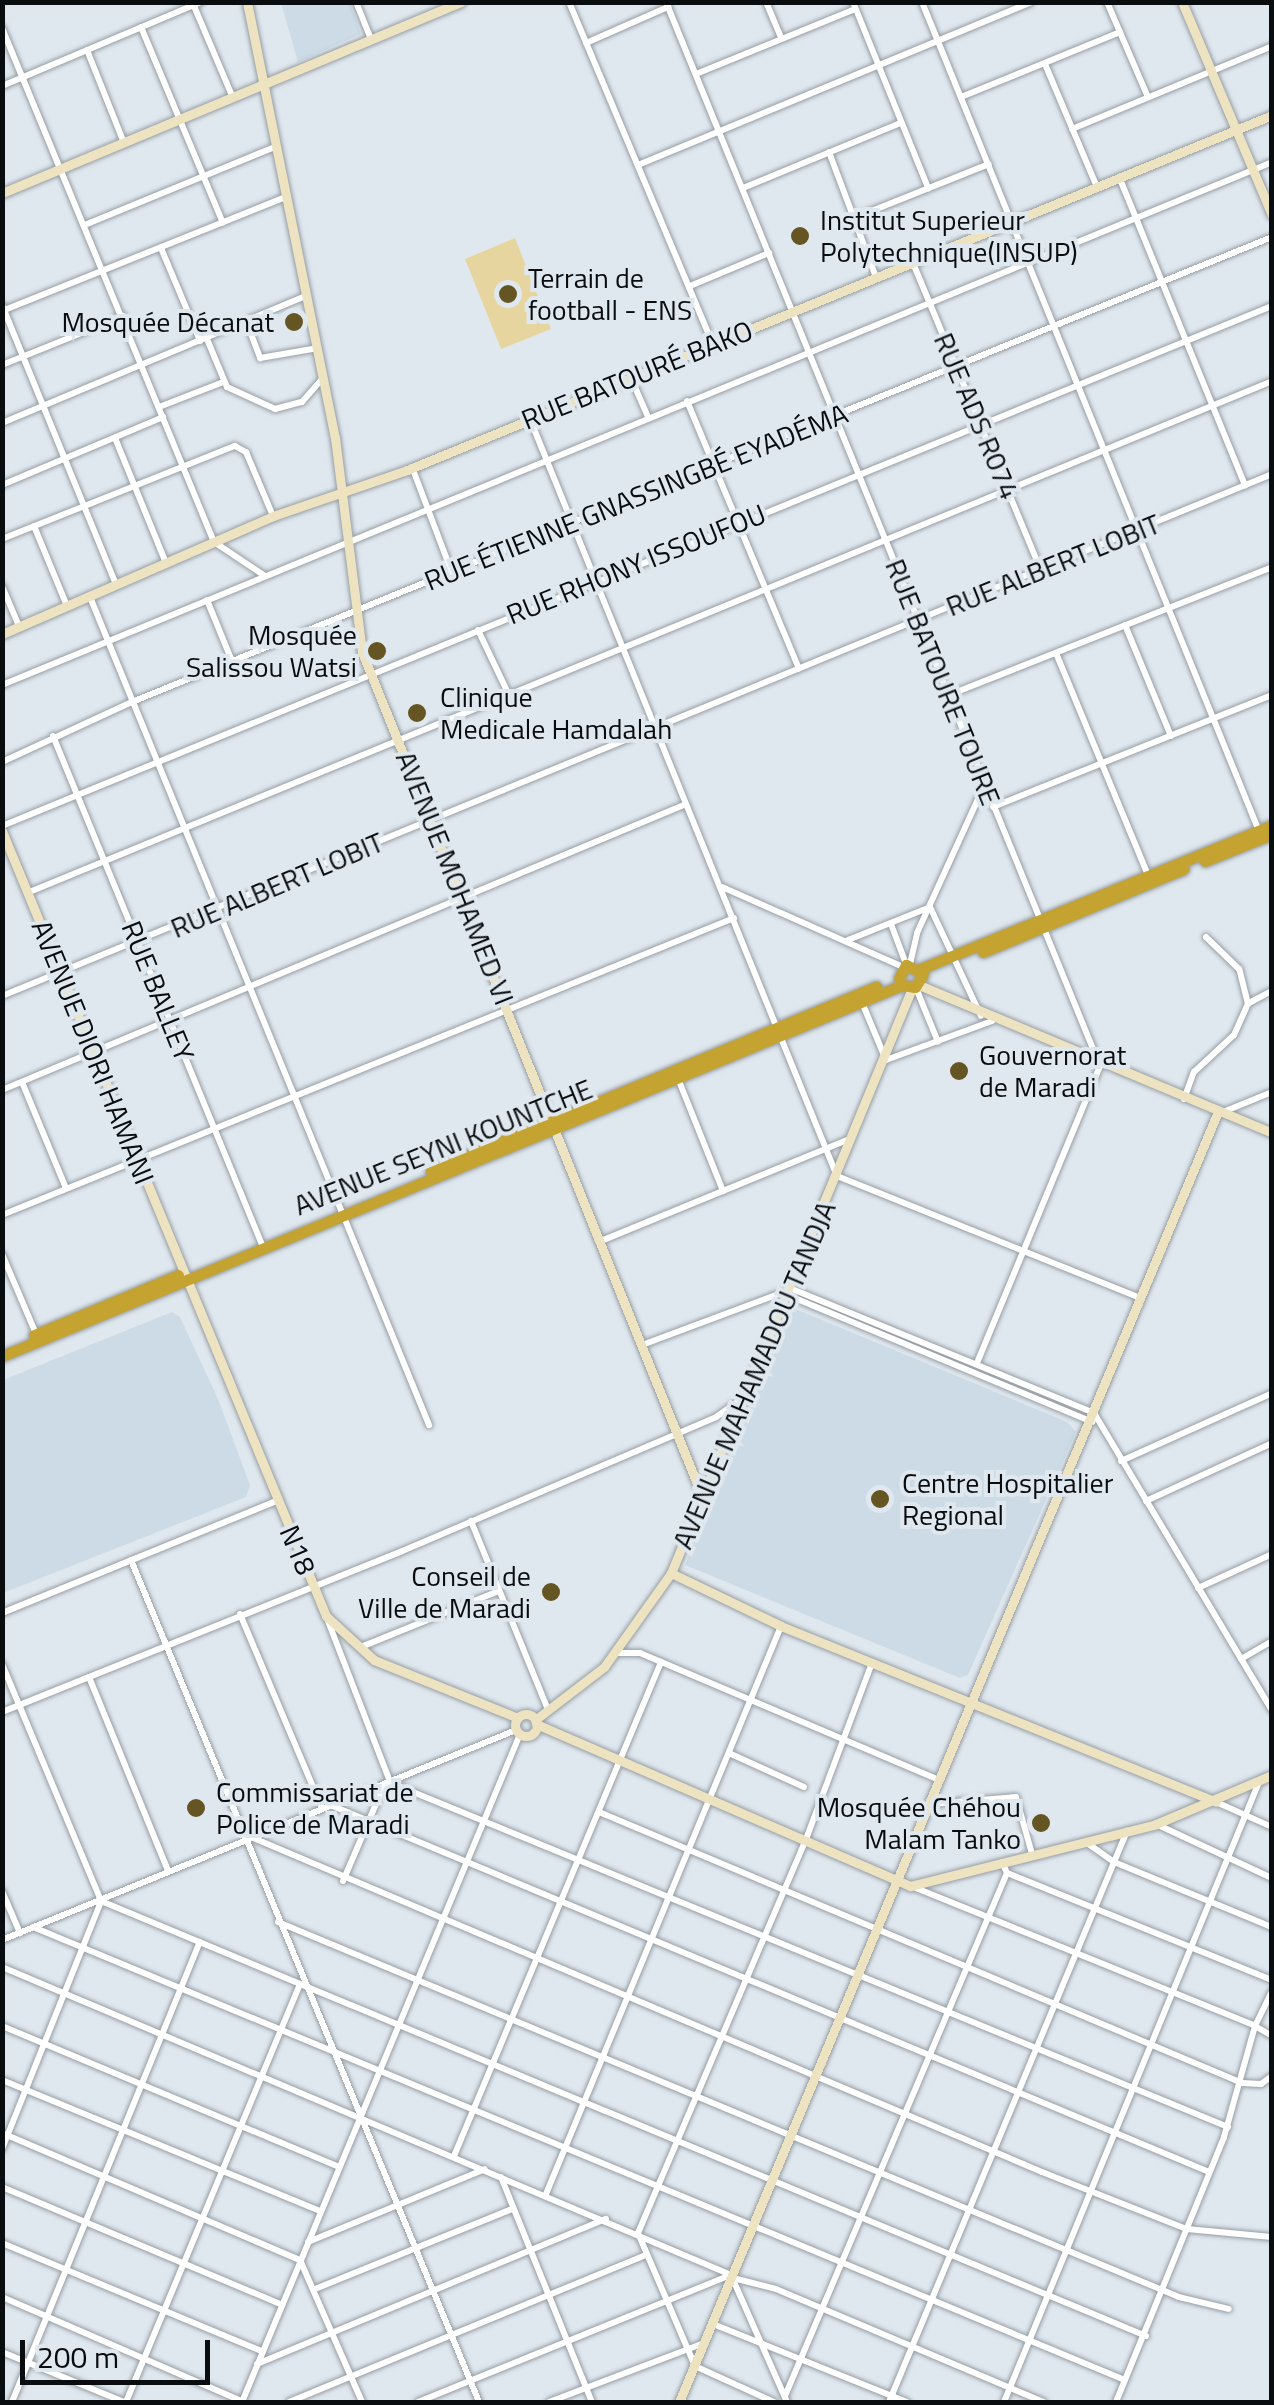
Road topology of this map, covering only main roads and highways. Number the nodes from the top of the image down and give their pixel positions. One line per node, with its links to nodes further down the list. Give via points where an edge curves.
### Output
1 (1272, 825): 2 (highway, AVENUE SEYNI KOUNTCHE)
2 (1264, 834): 3 (highway, AVENUE SEYNI KOUNTCHE); 3 (highway, AVENUE SEYNI KOUNTCHE, via 1148,875)
3 (1042, 924): 4 (highway, AVENUE SEYNI KOUNTCHE)
4 (38, 1338): 5 (highway, AVENUE SEYNI KOUNTCHE); 6 (highway, AVENUE SEYNI KOUNTCHE)
5 (2, 1348)
6 (2, 1356)

